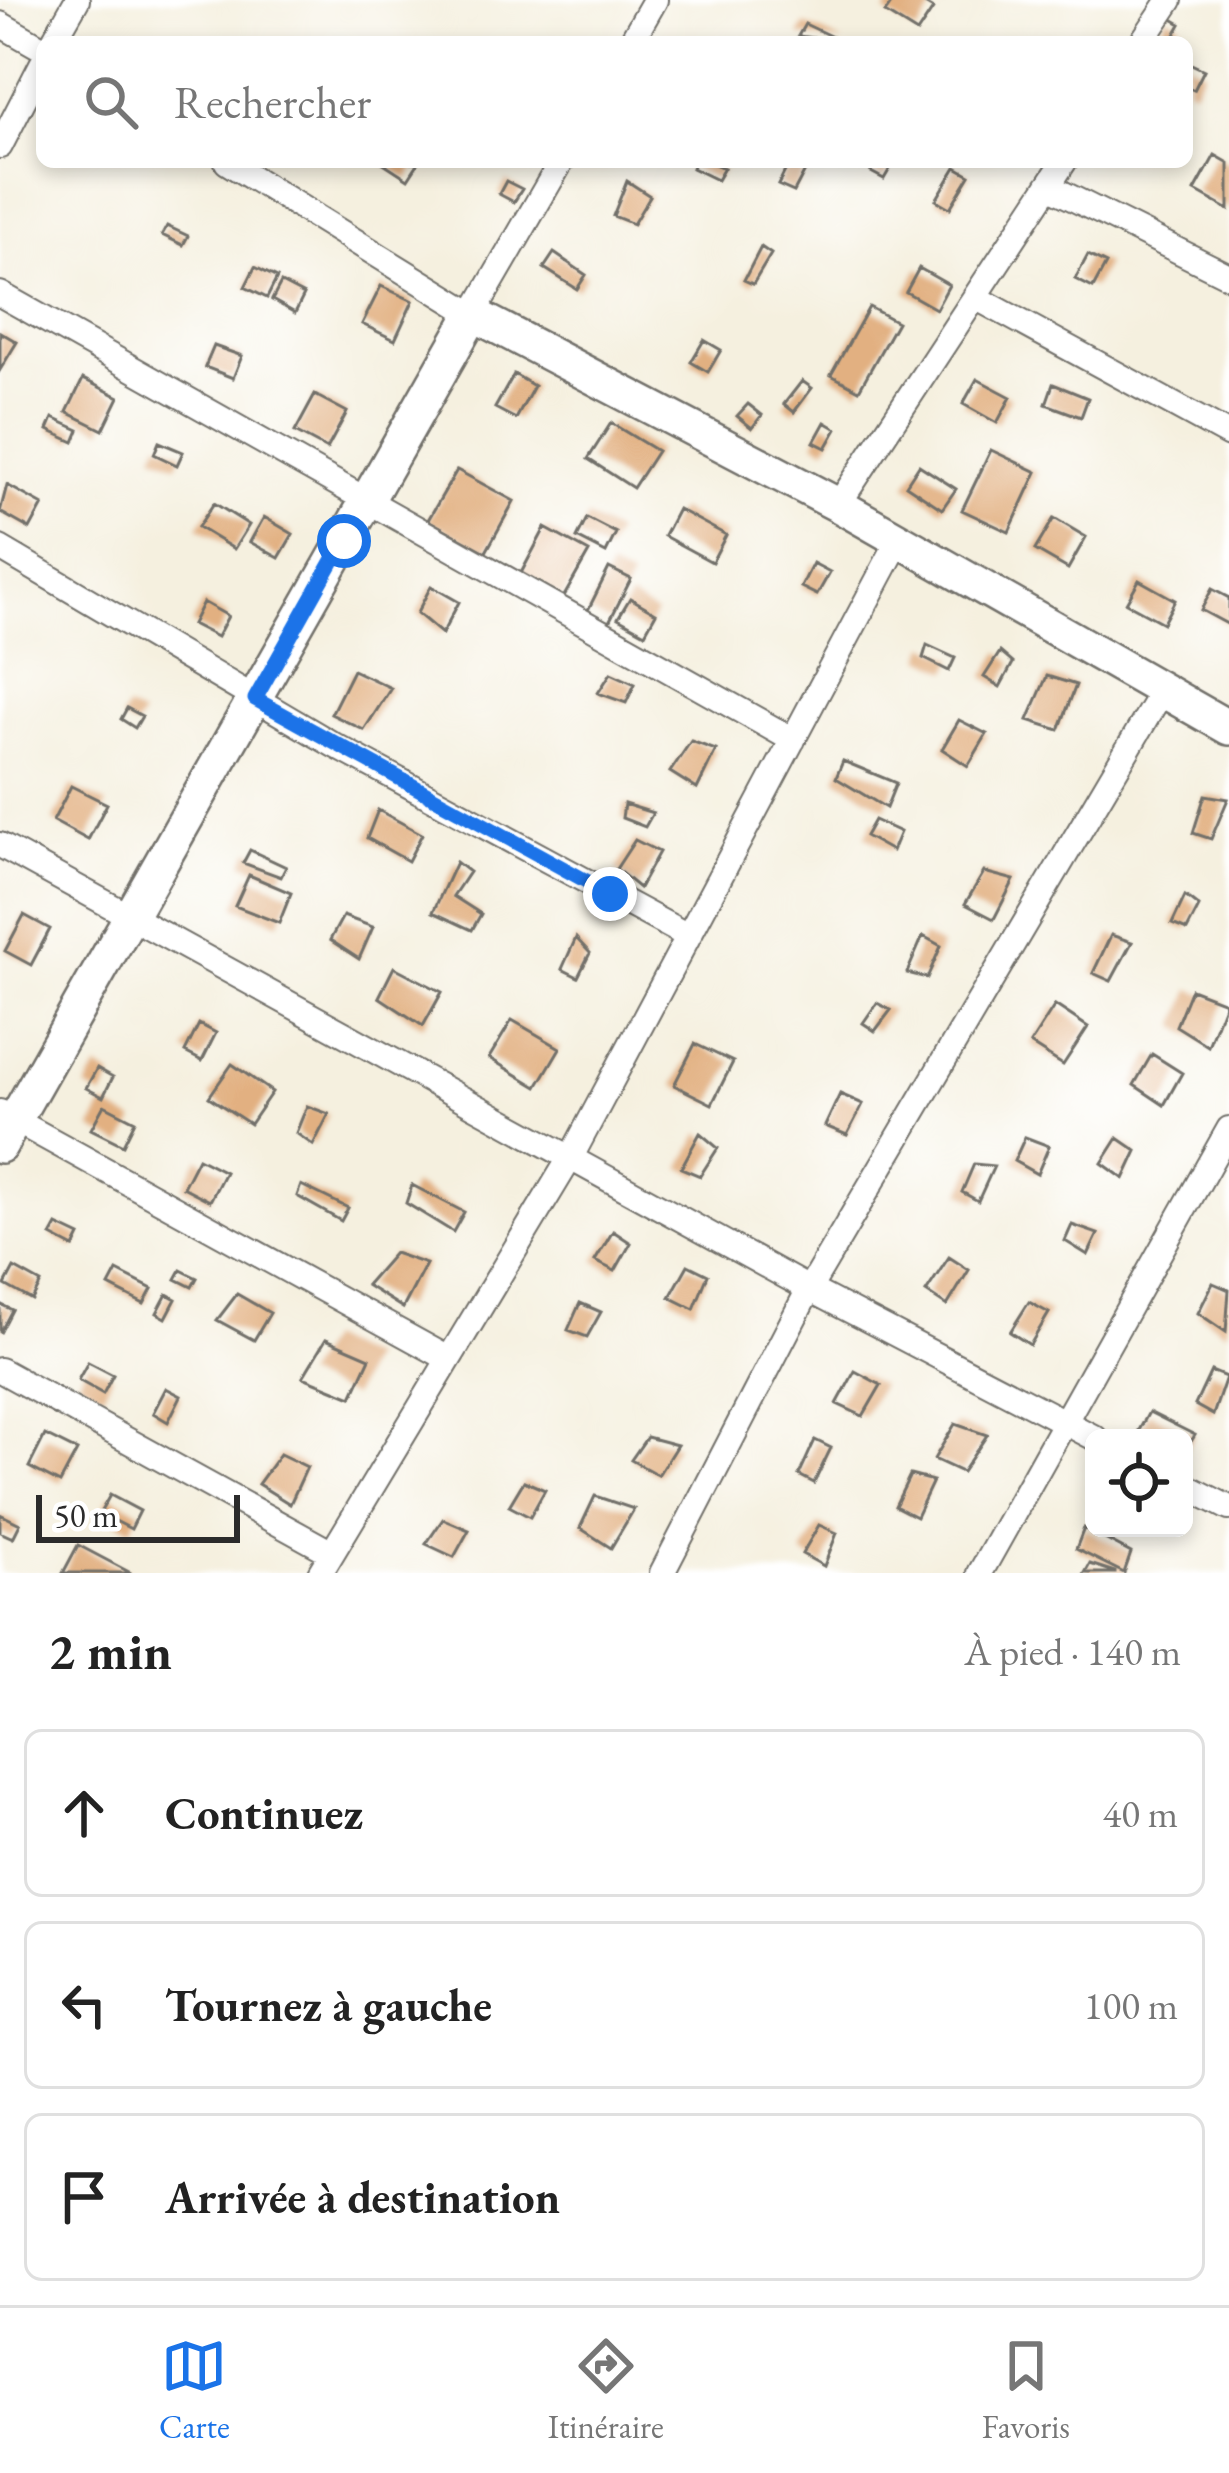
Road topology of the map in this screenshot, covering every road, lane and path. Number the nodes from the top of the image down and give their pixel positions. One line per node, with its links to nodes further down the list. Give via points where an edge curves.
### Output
1 (77, 0): 5 (street)
2 (655, 0): 6 (street)
3 (1170, 0): 7 (street)
4 (0, 24): 8 (street)
5 (56, 36)
6 (634, 36)
7 (1146, 36)
8 (36, 45)
9 (36, 76): 10 (street)
10 (0, 146)
11 (237, 168): 18 (street)
12 (558, 168): 18 (street)
13 (1060, 168): 14 (street)
14 (1048, 186): 15 (street); 17 (street)
15 (1229, 276)
16 (0, 294): 20 (street)
17 (975, 297): 19 (street); 21 (street)
18 (473, 314): 20 (street); 21 (street)
19 (1229, 435)
20 (366, 501): 25 (street); 27 (street)
21 (838, 505): 22 (street)
22 (899, 540): 24 (street); 27 (street)
23 (0, 548): 25 (street)
24 (1161, 693): 26 (street); 34 (street)
25 (255, 699): 29 (street); 30 (street)
26 (1229, 728)
27 (793, 740): 30 (street)
28 (0, 845): 29 (street)
29 (128, 916): 31 (street); 33 (street)
30 (688, 936): 33 (street)
31 (5, 1126): 35 (street)
32 (1229, 1129): 37 (street)
33 (572, 1155): 34 (street); 35 (street)
34 (809, 1289): 37 (street); 42 (street)
35 (449, 1359): 41 (street)
36 (0, 1370): 41 (street)
37 (1066, 1422): 38 (street); 43 (street)
38 (1085, 1432)
39 (1193, 1489): 40 (street)
40 (1229, 1508)
41 (326, 1563)
42 (662, 1573)
43 (980, 1573)

